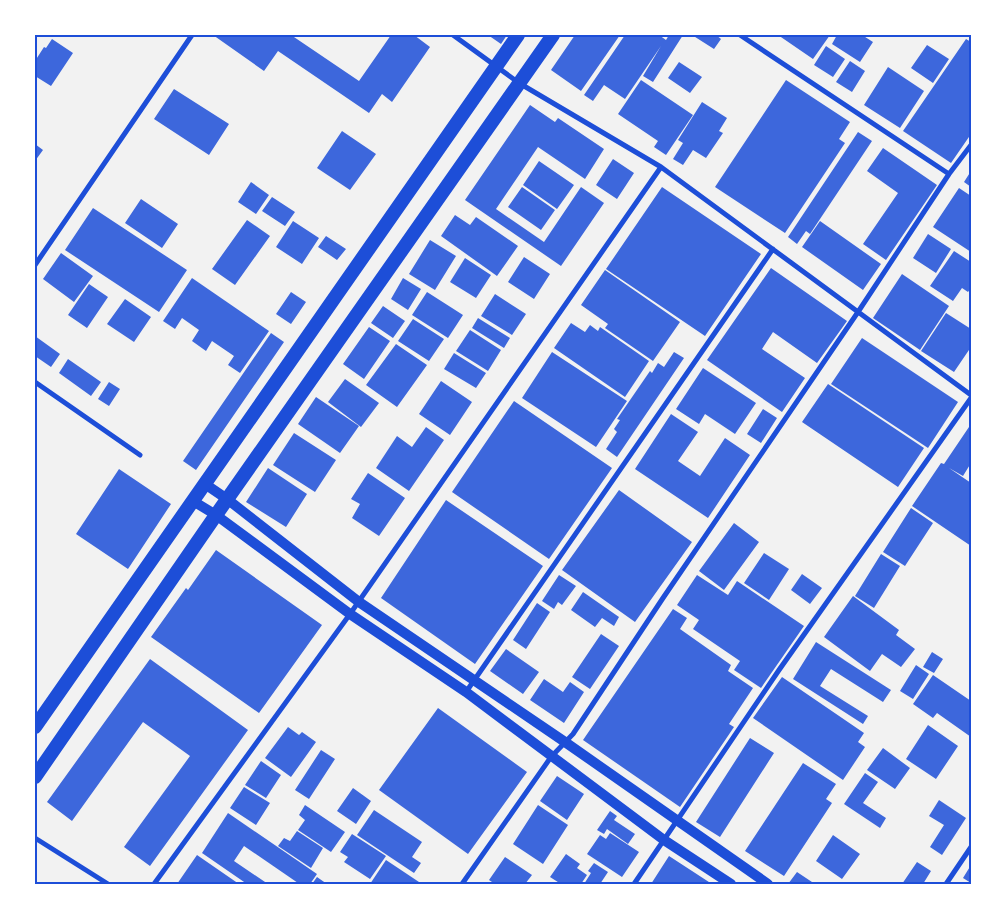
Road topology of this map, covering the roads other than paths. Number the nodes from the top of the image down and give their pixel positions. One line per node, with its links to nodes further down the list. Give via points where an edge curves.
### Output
1 (192, 35): 12 (street)
2 (452, 35): 6 (street)
3 (518, 35): 6 (highway)
4 (552, 35): 7 (highway)
5 (740, 35): 10 (street)
6 (496, 66): 7 (street); 17 (highway)
7 (519, 83): 9 (street); 18 (highway)
8 (971, 145): 10 (street)
9 (661, 167): 11 (street); 21 (street)
10 (949, 174): 13 (street)
11 (773, 249): 13 (street); 23 (street)
12 (35, 265)
13 (858, 312): 15 (street); 26 (street)
14 (35, 382): 16 (street)
15 (971, 396): 29 (street)
16 (140, 455)
17 (204, 484): 18 (main road); 19 (highway)
18 (227, 499): 20 (highway); 21 (main road)
19 (193, 501): 20 (main road); 25 (highway)
20 (216, 515): 22 (main road); 28 (highway)
21 (359, 602): 22 (street); 23 (main road)
22 (350, 614): 24 (main road); 34 (street)
23 (475, 680): 24 (street); 26 (main road)
24 (466, 692): 27 (main road)
25 (35, 726)
26 (565, 742): 27 (street); 29 (main road)
27 (551, 757): 31 (main road); 35 (street)
28 (35, 777)
29 (676, 819): 31 (street); 38 (main road)
30 (35, 838): 33 (street)
31 (664, 840): 36 (street); 37 (main road)
32 (971, 847): 39 (street)
33 (108, 884)
34 (154, 884)
35 (462, 884)
36 (634, 884)
37 (731, 884)
38 (768, 884)
39 (946, 884)

